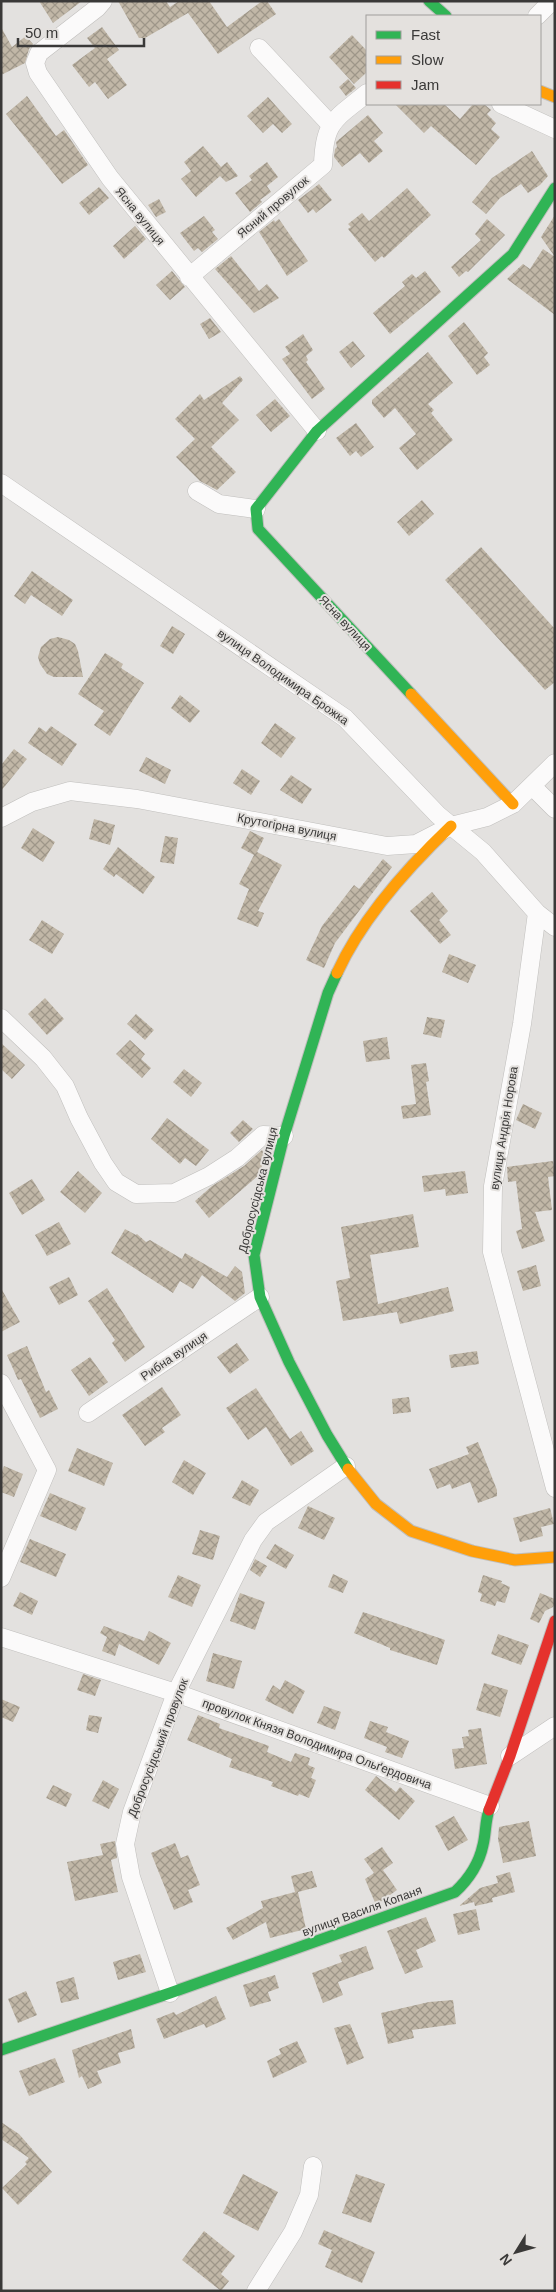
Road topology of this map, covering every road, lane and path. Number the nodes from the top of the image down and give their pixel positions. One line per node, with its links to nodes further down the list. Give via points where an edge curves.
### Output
1 (103, 1): 14 (street, Ясна вулиця, via 39,53 35,63 38,73 110,178)
2 (429, 1): 4 (street)
3 (552, 1): 5 (street)
4 (445, 15)
5 (538, 15)
6 (259, 48): 11 (street)
7 (541, 91): 9 (street)
8 (366, 94): 11 (street)
9 (555, 98)
10 (502, 105): 12 (street)
11 (330, 124): 14 (street, Ясний провулок, via 324,143 323,165)
12 (555, 128)
13 (555, 188): 15 (street, via 513,254)
14 (189, 277): 15 (street, Ясна вулиця)
15 (317, 431): 18 (street)
16 (1, 483): 24 (street, вулиця Володимира Брожка, via 345,718)
17 (197, 491): 18 (street, via 219,504)
18 (256, 509): 21 (street, Ясна вулиця, via 258,530)
19 (555, 763): 20 (street, Крутогірна вулиця)
20 (533, 787): 21 (street, Крутогірна вулиця); 22 (street)
21 (513, 804): 24 (street, Крутогірна вулиця, via 483,819)
22 (555, 809)
23 (1, 818): 24 (street, Крутогірна вулиця, via 32,802 70,791 137,799 387,846 416,844)
24 (451, 826): 25 (street, вулиця Володимира Брожка, via 483,852); 28 (street, Добросусідська вулиця, via 417,858 347,952 328,993)
25 (537, 913): 26 (street, вулиця Володимира Брожка); 33 (street, вулиця Андрія Норова, via 522,1024 492,1186 492,1252)
26 (555, 927)
27 (1, 1018): 28 (street, via 43,1058 65,1086 103,1163 116,1182 136,1194 174,1193 237,1158 262,1135)
28 (284, 1136): 29 (street, Добросусідська вулиця, via 254,1255)
29 (260, 1297): 31 (street, Рибна вулиця); 32 (street, Добросусідська вулиця, via 289,1362)
30 (1, 1383): 35 (street, via 48,1470)
31 (88, 1413)
32 (346, 1466): 34 (street, Добросусідська вулиця, via 376,1504 411,1531 472,1551 515,1560); 38 (street, Добросусідський провулок, via 266,1522)
33 (555, 1488)
34 (555, 1557)
35 (1, 1578)
36 (555, 1621): 40 (street, вулиця Василя Копаня)
37 (1, 1637): 38 (street, провулок Князя Володимира Ольґердовича)
38 (176, 1694): 41 (street, провулок Князя Володимира Ольґердовича); 42 (street, Добросусідський провулок, via 132,1812 125,1844 130,1878)
39 (555, 1726): 40 (street)
40 (510, 1756): 41 (street, вулиця Василя Копаня)
41 (490, 1806): 42 (street, вулиця Василя Копаня, via 483,1846 470,1878 454,1892)
42 (170, 1993): 43 (street, вулиця Василя Копаня)
43 (1, 2050)
44 (313, 2166): 45 (street, via 309,2196 296,2225)
45 (256, 2291)

